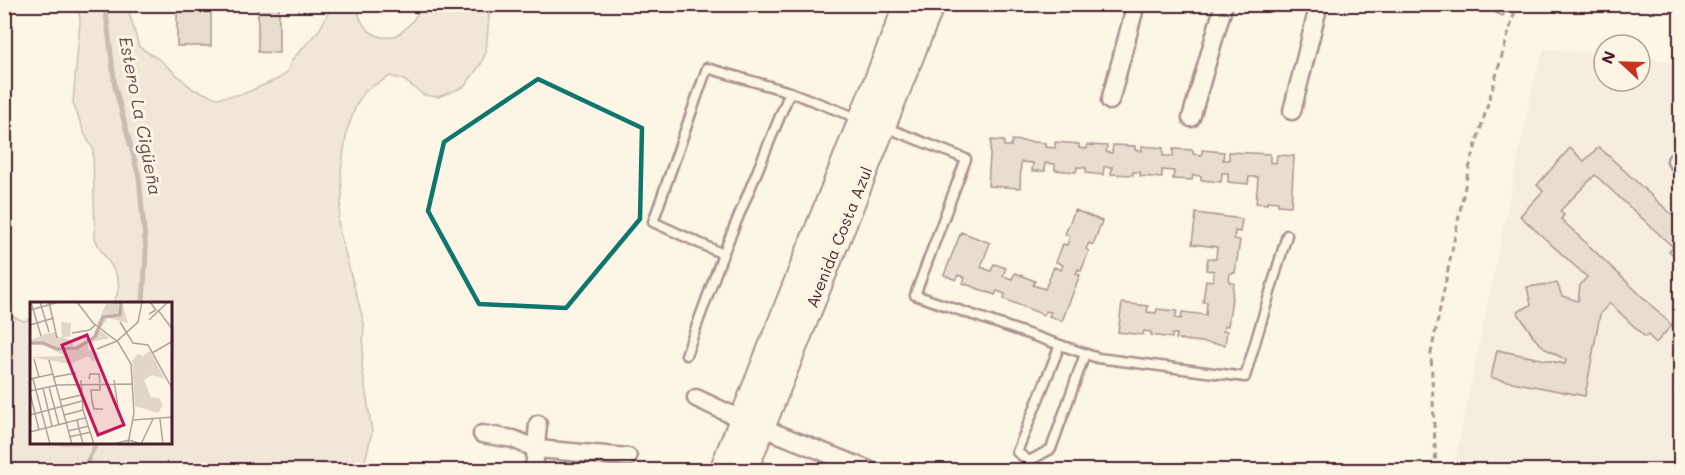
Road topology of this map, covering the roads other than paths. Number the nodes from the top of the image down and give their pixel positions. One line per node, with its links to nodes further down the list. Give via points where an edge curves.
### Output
1 (907, 4): 10 (street, Avenida Costa Azul)
2 (932, 4): 10 (street, Avenida Costa Azul)
3 (1136, 4): 7 (street)
4 (1224, 4): 9 (street)
5 (1319, 4): 8 (street)
6 (790, 92): 10 (lane); 12 (lane); 12 (lane, via 707,68 653,222)
7 (1110, 101)
8 (1292, 111)
9 (1191, 118)
10 (872, 123): 13 (lane, via 966,159 915,295); 18 (street, Avenida Costa Azul)
11 (1287, 235): 14 (lane, via 1245,377)
12 (723, 254): 15 (lane)
13 (1060, 345): 14 (lane); 22 (lane, via 1017,452)
14 (1085, 354): 22 (lane, via 1051,449)
15 (686, 355)
16 (696, 398): 18 (street)
17 (538, 424): 20 (street)
18 (752, 424): 24 (street, Avenida Costa Azul); 25 (street, Avenida Costa Azul); 26 (street)
19 (482, 434): 20 (street)
20 (537, 448): 21 (street); 23 (street)
21 (628, 457)
22 (1029, 461): 27 (lane)
23 (534, 471)
24 (722, 471)
25 (745, 471)
26 (869, 471)
27 (1024, 471)

